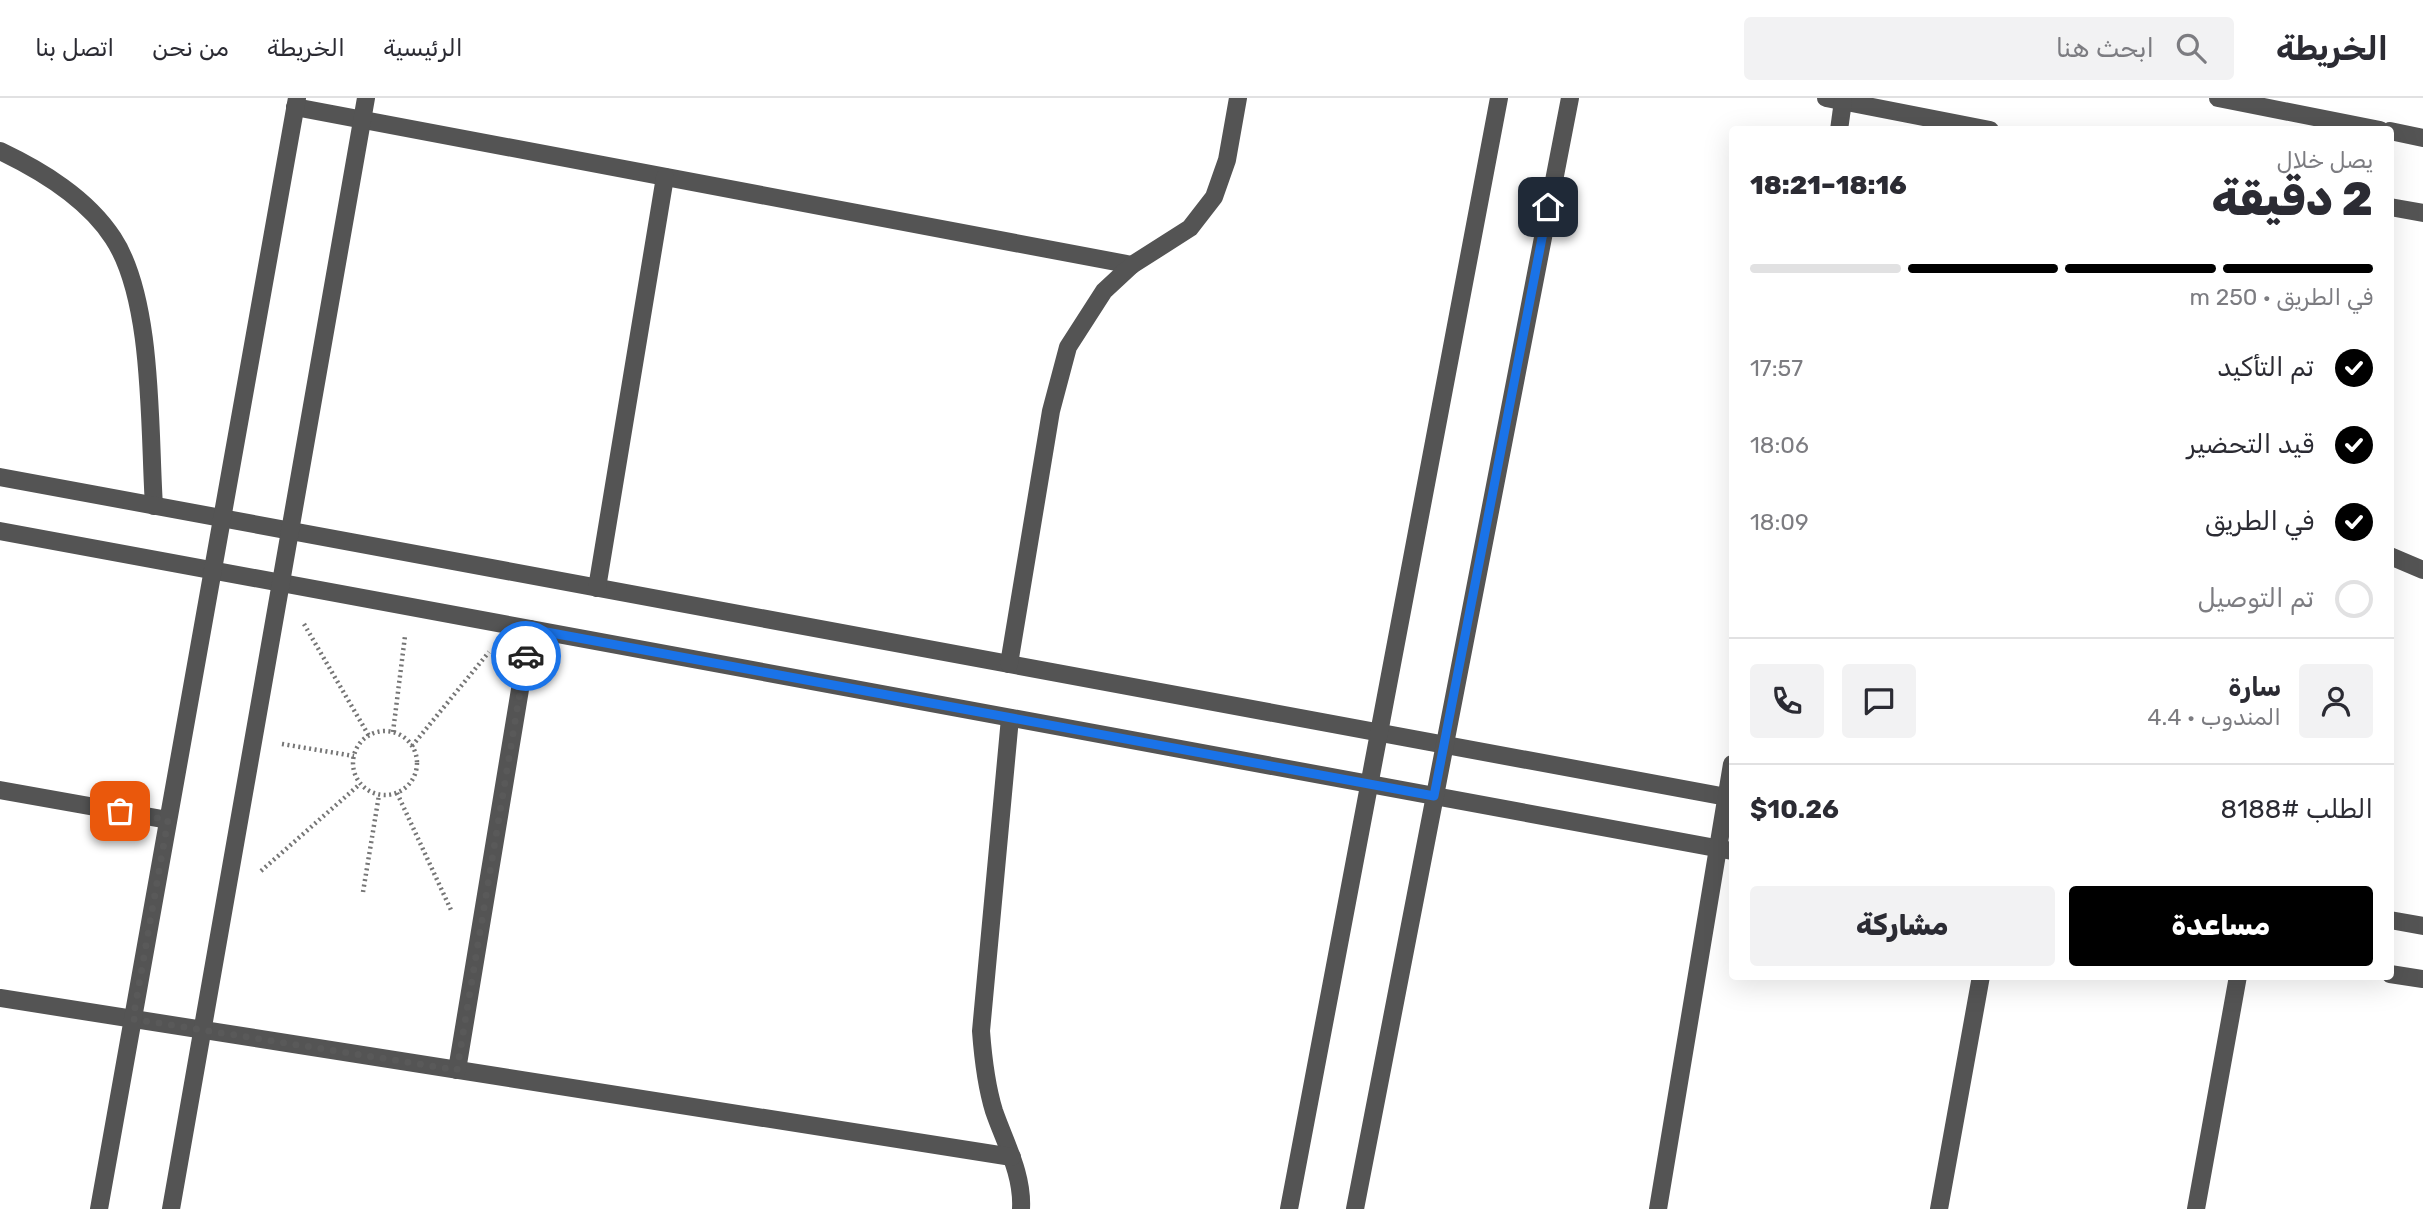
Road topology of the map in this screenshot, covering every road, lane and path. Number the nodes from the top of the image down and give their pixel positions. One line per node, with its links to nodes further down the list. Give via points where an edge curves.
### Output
1 (366, 98): 8 (street)
2 (1238, 98): 18 (street, via 1227,160 1214,197 1190,228)
3 (1499, 98): 35 (street)
4 (1570, 98): 38 (street)
5 (2218, 98): 11 (street)
6 (1835, 100): 9 (street); 10 (street)
7 (296, 103): 8 (street); 21 (street)
8 (362, 120): 15 (street); 23 (street)
9 (1838, 126)
10 (1969, 126)
11 (2360, 126)
12 (2394, 132): 13 (street)
13 (2423, 138)
14 (0, 151): 20 (street, via 42,171 82,203 113,237 133,278 142,323)
15 (665, 177): 18 (street); 28 (street)
16 (2394, 207): 17 (street)
17 (2423, 213)
18 (1132, 265): 32 (street, via 1104,291 1068,347 1051,411)
19 (0, 477): 20 (street)
20 (154, 506): 21 (street)
21 (222, 518): 23 (street); 25 (street)
22 (0, 531): 25 (street)
23 (290, 531): 27 (street); 28 (street)
24 (2394, 558): 26 (street)
25 (213, 570): 27 (street); 49 (street)
26 (2423, 570)
27 (281, 583): 29 (street); 36 (path); 37 (street)
28 (597, 587): 32 (street)
29 (409, 606): 30 (street); 34 (path)
30 (511, 625): 31 (street); 39 (path)
31 (530, 629): 33 (street); 63 (street)
32 (1009, 664): 35 (street)
33 (1010, 718): 42 (street); 64 (street, via 981,1031 994,1109)
34 (393, 732): 36 (path); 39 (path)
35 (1379, 733): 38 (street); 42 (street)
36 (369, 736): 40 (path)
37 (253, 739): 40 (path); 52 (street)
38 (1444, 745): 46 (street); 47 (street)
39 (412, 746): 44 (path, via 417,759 415,773 409,785)
40 (354, 756): 41 (path)
41 (360, 784): 45 (path); 52 (path)
42 (1369, 784): 46 (street); 68 (street)
43 (0, 790): 49 (street)
44 (397, 793): 45 (path); 53 (path)
45 (379, 795): 51 (path)
46 (1434, 796): 50 (street); 69 (street)
47 (1729, 798)
48 (1729, 808): 50 (street)
49 (168, 820): 61 (street)
50 (1725, 850): 70 (street)
51 (363, 892)
52 (225, 903): 62 (street)
53 (452, 913)
54 (2394, 921): 55 (street)
55 (2423, 926)
56 (2394, 975): 57 (street)
57 (2423, 979)
58 (1980, 980): 71 (street)
59 (2237, 980): 72 (street)
60 (0, 998): 61 (street)
61 (133, 1019): 62 (street); 65 (street)
62 (202, 1030): 63 (street); 66 (street)
63 (457, 1070): 64 (street)
64 (1012, 1157): 67 (street, via 1022,1189)
65 (99, 1209)
66 (171, 1209)
67 (1021, 1209)
68 (1289, 1209)
69 (1354, 1209)
70 (1658, 1209)
71 (1939, 1209)
72 (2196, 1209)

